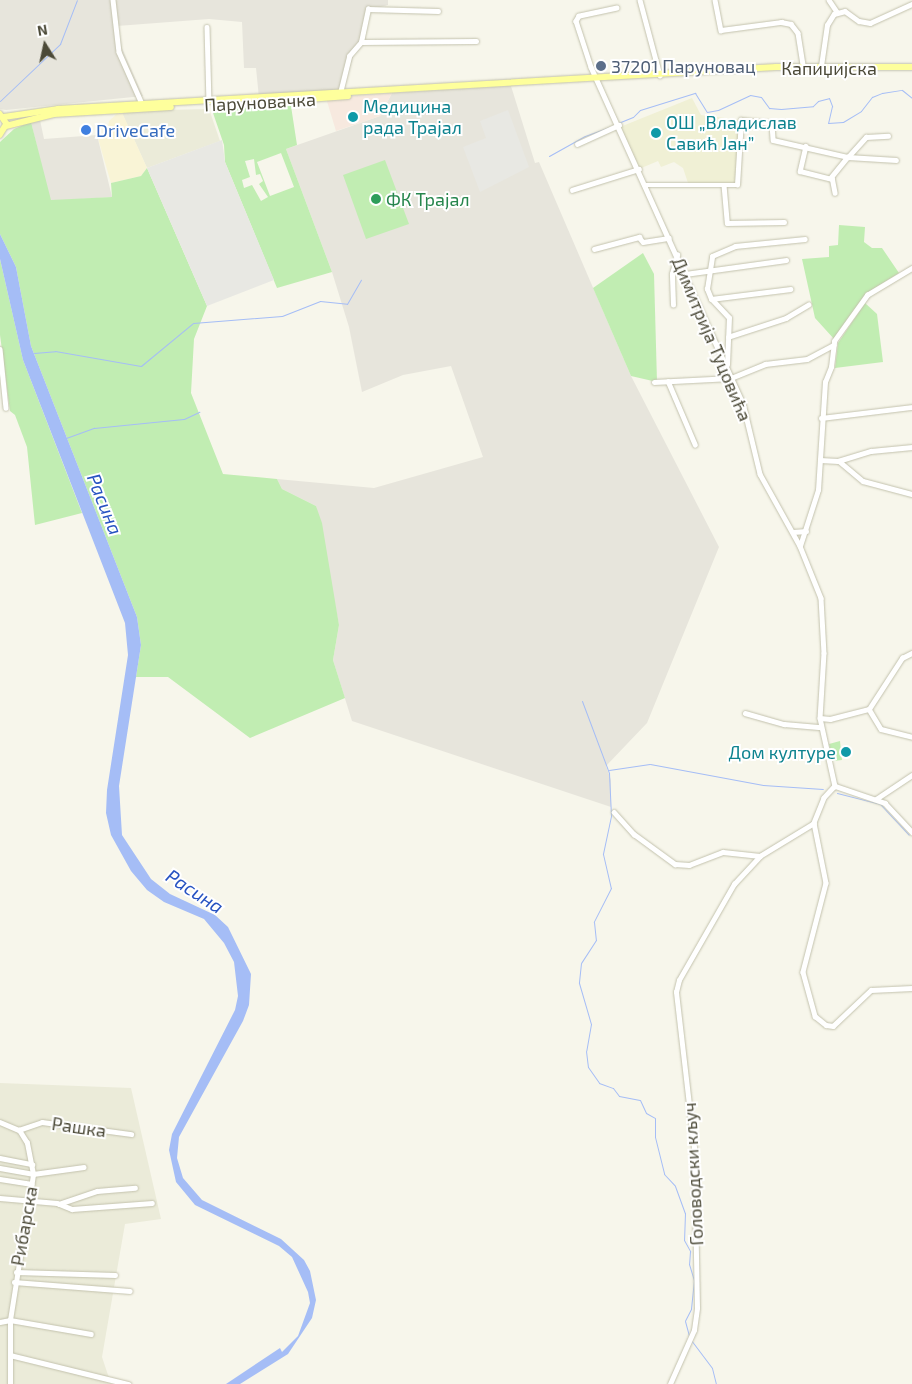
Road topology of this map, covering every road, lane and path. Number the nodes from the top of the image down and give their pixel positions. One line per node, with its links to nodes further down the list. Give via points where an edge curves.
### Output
1 (113, 0): 20 (street, via 119,52)
2 (640, 0): 15 (street)
3 (715, 0): 12 (street, via 721,30 781,22 791,24 798,33)
4 (829, 0): 8 (street)
5 (912, 4): 8 (street, via 865,23 846,12)
6 (617, 8): 16 (street, via 576,18)
7 (438, 11): 11 (street, via 368,9)
8 (837, 12): 13 (street, via 829,20)
9 (206, 27): 19 (street)
10 (476, 41): 11 (street)
11 (361, 42): 18 (street, via 349,56)
12 (803, 66): 13 (main road, Капиџијска); 15 (main road, Капиџијска)
13 (821, 66): 14 (main road, Капиџијска)
14 (912, 67)
15 (660, 75): 16 (main road, Капиџијска)
16 (596, 78): 17 (main road, Паруновачка); 25 (street, Димитрија Туцовића)
17 (504, 85): 18 (main road, Паруновачка); 20 (main road, Паруновачка)
18 (340, 93): 19 (main road, Паруновачка)
19 (209, 101): 20 (main road, Паруновачка)
20 (143, 107): 21 (main road, Паруновачка, via 58,109); 24 (main road, Паруновачка, via 54,114)
21 (2, 115): 24 (main road)
22 (772, 124): 23 (street); 29 (street, via 772,139); 35 (street, via 741,120 737,185)
23 (782, 124)
24 (6, 126): 26 (main road)
25 (619, 126): 28 (street); 32 (street, Димитрија Туцовића)
26 (0, 135)
27 (888, 136): 30 (street, via 866,137)
28 (577, 144)
29 (806, 146): 30 (street); 33 (street, via 800,171)
30 (848, 157): 31 (street); 33 (street)
31 (896, 160)
32 (639, 169): 34 (street, Димитрија Туцовића); 36 (street)
33 (832, 179): 37 (street)
34 (646, 185): 35 (street); 39 (street, Димитрија Туцовића)
35 (724, 185): 38 (street, via 727,223)
36 (572, 190)
37 (835, 193)
38 (784, 222)
39 (669, 238): 41 (street, via 643,242 639,237); 42 (street, Димитрија Туцовића)
40 (805, 239): 45 (street, via 725,248 712,256)
41 (594, 249)
42 (677, 255): 46 (street, Димитрија Туцовића); 49 (street, via 672,274)
43 (786, 260): 45 (street)
44 (912, 268): 52 (street, via 863,299)
45 (710, 269): 46 (street); 48 (street, via 707,286)
46 (685, 274): 56 (street, Димитрија Туцовића)
47 (790, 289): 48 (street)
48 (711, 300): 51 (street, via 729,318)
49 (673, 305)
50 (808, 305): 51 (street, via 786,318)
51 (728, 337): 56 (street)
52 (833, 345): 54 (street); 55 (street)
53 (0, 349): 61 (street)
54 (820, 354): 55 (street); 57 (street, via 795,362 758,366)
55 (832, 357): 62 (street)
56 (727, 368): 57 (street, Димитрија Туцовића)
57 (731, 378): 58 (street); 70 (street, Димитрија Туцовића, via 746,411 760,474)
58 (668, 381): 59 (street); 63 (street)
59 (654, 382)
60 (912, 407): 62 (street)
61 (6, 408)
62 (821, 418): 66 (street)
63 (695, 444)
64 (910, 448): 65 (street); 67 (street, via 872,452)
65 (912, 453)
66 (820, 460): 67 (street); 69 (street, via 816,506)
67 (840, 461): 68 (street, via 863,481)
68 (912, 494)
69 (806, 531): 70 (street); 71 (street)
70 (793, 532): 71 (street, Димитрија Туцовића)
71 (800, 546): 75 (street, Димитрија Туцовића, via 821,598 824,617)
72 (912, 653): 73 (street, via 902,658)
73 (869, 710): 75 (street, via 830,719); 77 (street, via 881,729)
74 (744, 712): 76 (street, via 784,724)
75 (820, 718): 76 (street, Димитрија Туцовића)
76 (821, 727): 79 (street, Димитрија Туцовића)
77 (912, 737)
78 (912, 775): 80 (street)
79 (835, 786): 80 (street); 82 (street, via 824,798)
80 (876, 799): 83 (street, via 888,805)
81 (614, 812): 84 (street, via 639,838 675,864 688,864 722,852)
82 (814, 823): 84 (street, Головодски кључ); 85 (street, via 826,883 803,972 815,1016 833,1026 871,990)
83 (912, 832)
84 (760, 856): 111 (street, Головодски кључ, via 725,895 676,992 696,1177 694,1330)
85 (912, 988)
86 (0, 1122): 87 (street)
87 (19, 1130): 88 (street, Рашка, via 42,1122); 90 (street, Рибарска, via 28,1143)
88 (131, 1134)
89 (0, 1158): 90 (street)
90 (32, 1164): 93 (street, Рибарска)
91 (84, 1166): 93 (street)
92 (0, 1168): 93 (street)
93 (33, 1174): 95 (street, Рибарска)
94 (0, 1179): 95 (street)
95 (32, 1184): 98 (street, Рибарска)
96 (135, 1188): 100 (street, via 97,1191)
97 (0, 1198): 98 (street)
98 (31, 1202): 100 (street); 101 (street, Рибарска)
99 (152, 1203): 100 (street, via 72,1210)
100 (58, 1204)
101 (16, 1272): 102 (street); 103 (street, Рибарска)
102 (115, 1275)
103 (14, 1282): 104 (street); 105 (street, Рибарска)
104 (130, 1291)
105 (10, 1320): 106 (street); 107 (street); 108 (street, Рибарска)
106 (0, 1322)
107 (91, 1334)
108 (10, 1355): 109 (street, Рибарска); 110 (street)
109 (10, 1384)
110 (128, 1384)
111 (670, 1384)

